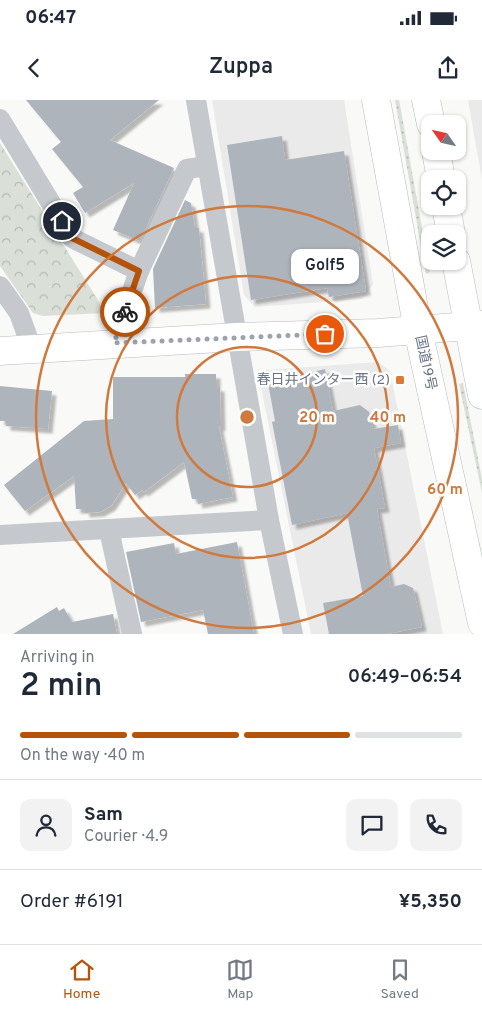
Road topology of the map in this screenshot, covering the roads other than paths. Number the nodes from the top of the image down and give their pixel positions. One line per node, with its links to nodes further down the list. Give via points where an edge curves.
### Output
1 (196, 100): 6 (street)
2 (376, 100): 11 (main road, 国道19号)
3 (426, 100): 4 (main road)
4 (429, 115)
5 (0, 119): 8 (street, via 72,238)
6 (206, 166): 8 (street, via 187,169); 12 (street)
7 (459, 270): 10 (main road)
8 (139, 271): 13 (street)
9 (0, 286): 14 (street, via 19,312)
10 (475, 326): 11 (main road); 16 (main road)
11 (418, 330): 12 (main road); 20 (main road, 国道19号)
12 (237, 337): 13 (main road); 17 (street)
13 (114, 343): 14 (main road)
14 (32, 349): 15 (main road)
15 (0, 351)
16 (482, 395)
17 (269, 520): 18 (street); 22 (street)
18 (109, 530): 19 (street); 21 (street)
19 (0, 535)
20 (482, 624)
21 (132, 634)
22 (293, 634)

